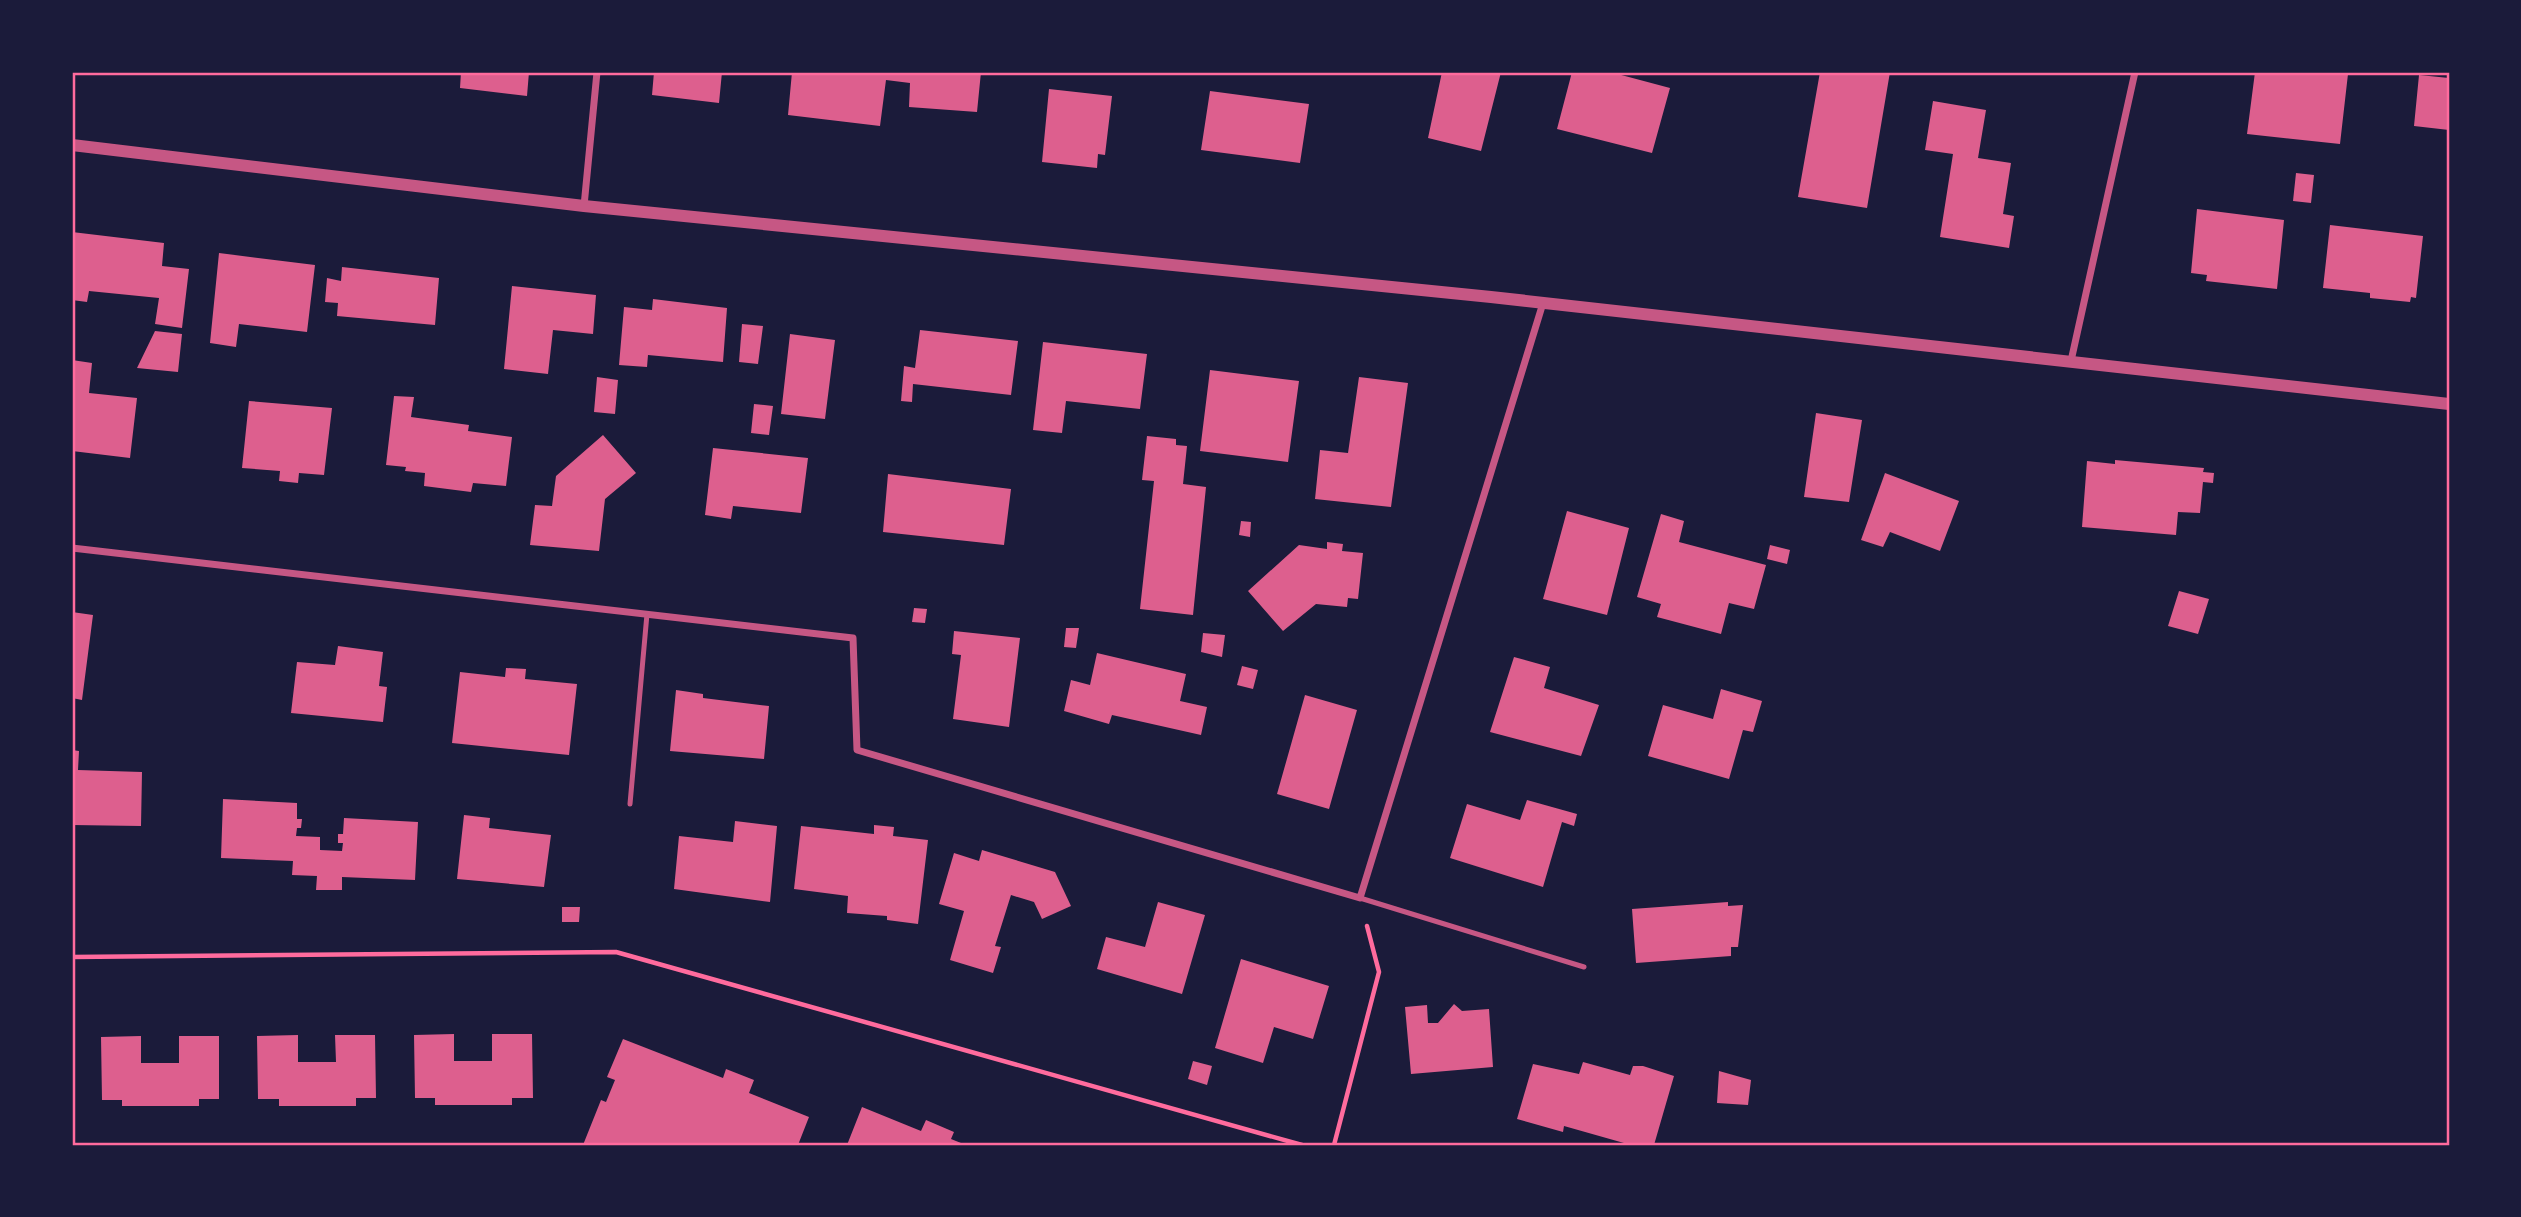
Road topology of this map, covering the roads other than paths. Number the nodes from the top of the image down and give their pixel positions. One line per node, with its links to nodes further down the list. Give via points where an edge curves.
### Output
1 (597, 72): 4 (street)
2 (2135, 72): 6 (street)
3 (72, 145): 4 (street)
4 (583, 206): 5 (street)
5 (1544, 303): 6 (street); 11 (street)
6 (2071, 361): 7 (street)
7 (2449, 404)
8 (72, 548): 9 (street)
9 (647, 614): 10 (lane); 11 (street, via 853,638 857,750)
10 (630, 804)
11 (1360, 898): 12 (lane)
12 (1584, 967)

